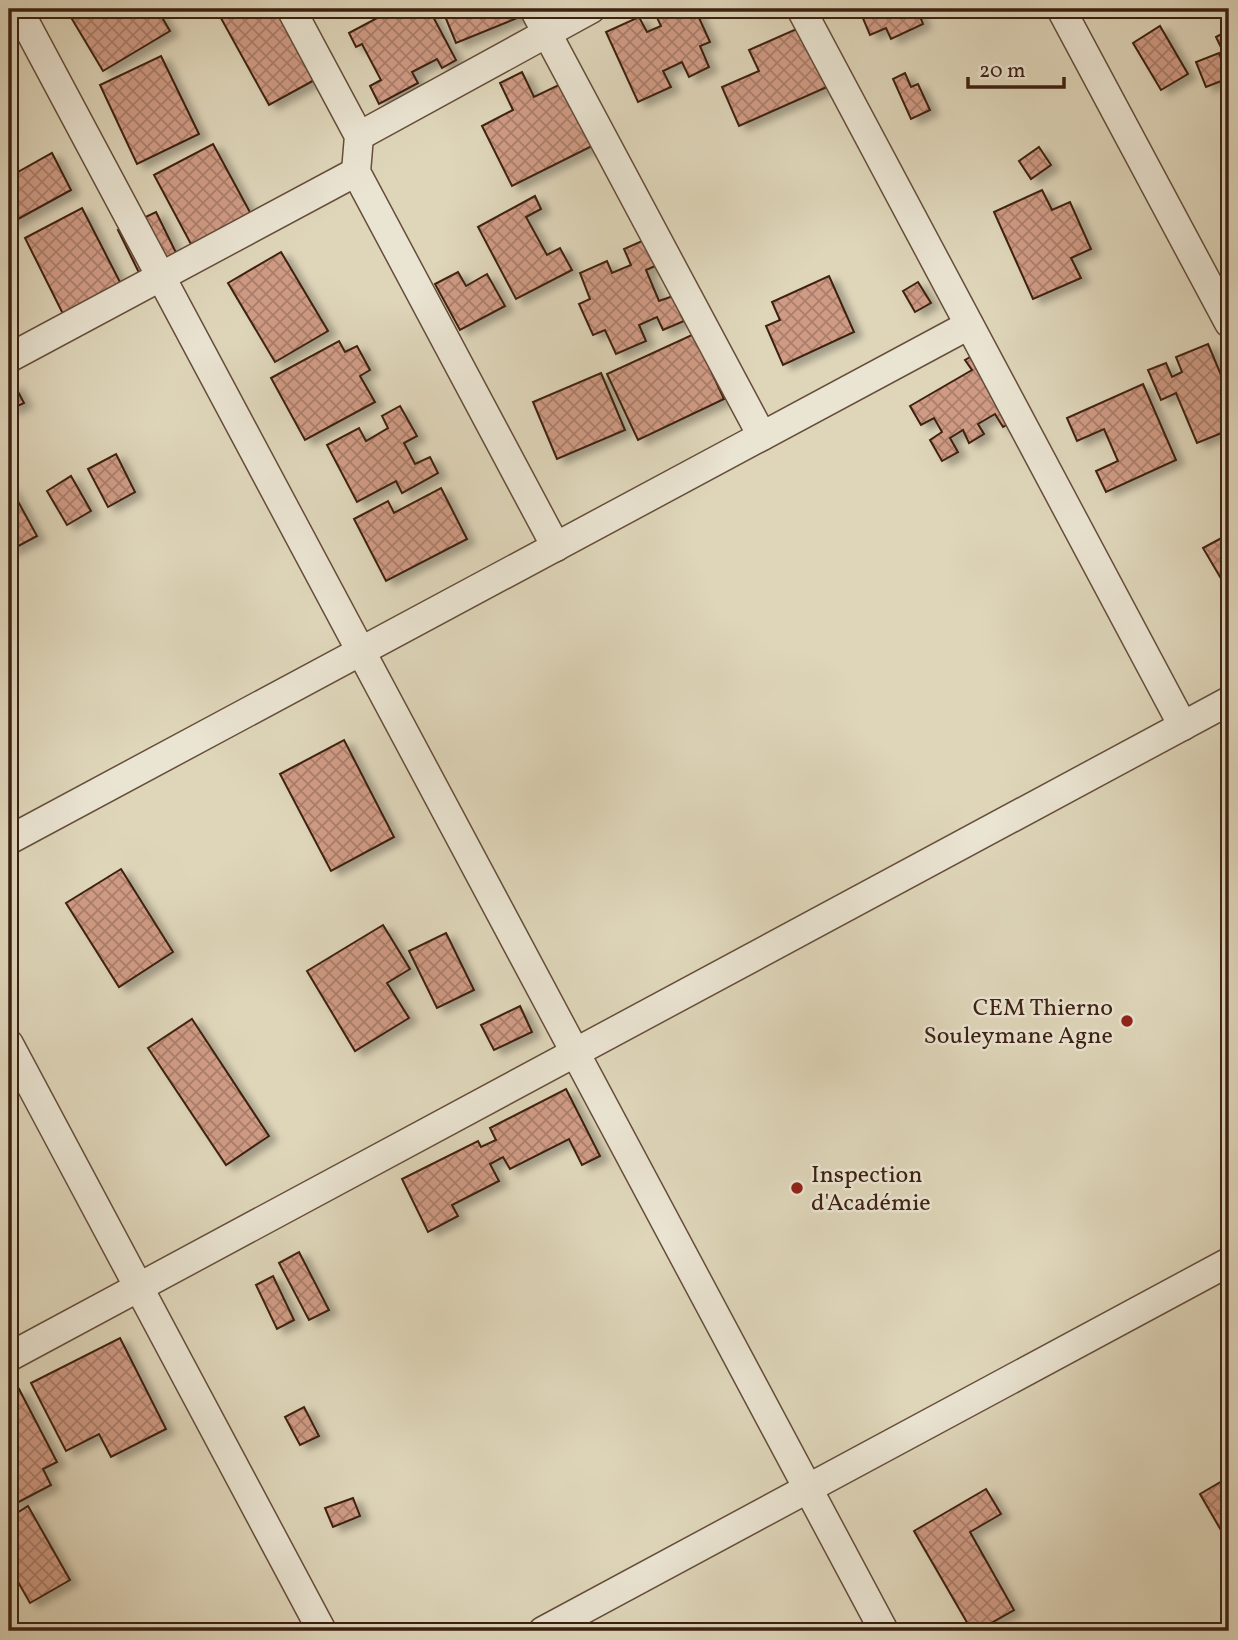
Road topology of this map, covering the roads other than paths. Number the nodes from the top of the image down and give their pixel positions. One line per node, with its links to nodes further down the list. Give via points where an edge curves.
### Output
1 (18, 9): 9 (street)
2 (291, 9): 7 (street)
3 (591, 9): 6 (street)
4 (801, 9): 11 (street)
5 (1061, 9): 10 (street)
6 (540, 21): 7 (street); 13 (street)
7 (359, 136): 8 (street)
8 (356, 172): 9 (street); 14 (street)
9 (160, 276): 12 (street); 15 (street)
10 (1229, 323)
11 (969, 325): 13 (street); 17 (street)
12 (9, 358)
13 (762, 436): 14 (street)
14 (556, 547): 15 (street)
15 (361, 652): 18 (street); 20 (street)
16 (1229, 701): 17 (street)
17 (1183, 726): 20 (street)
18 (9, 840)
19 (9, 1044): 22 (street)
20 (575, 1053): 22 (street); 24 (street)
21 (1229, 1262): 24 (street)
22 (139, 1287): 23 (street); 25 (street)
23 (9, 1357)
24 (808, 1489): 26 (street); 27 (street)
25 (322, 1631)
26 (543, 1631)
27 (884, 1631)

